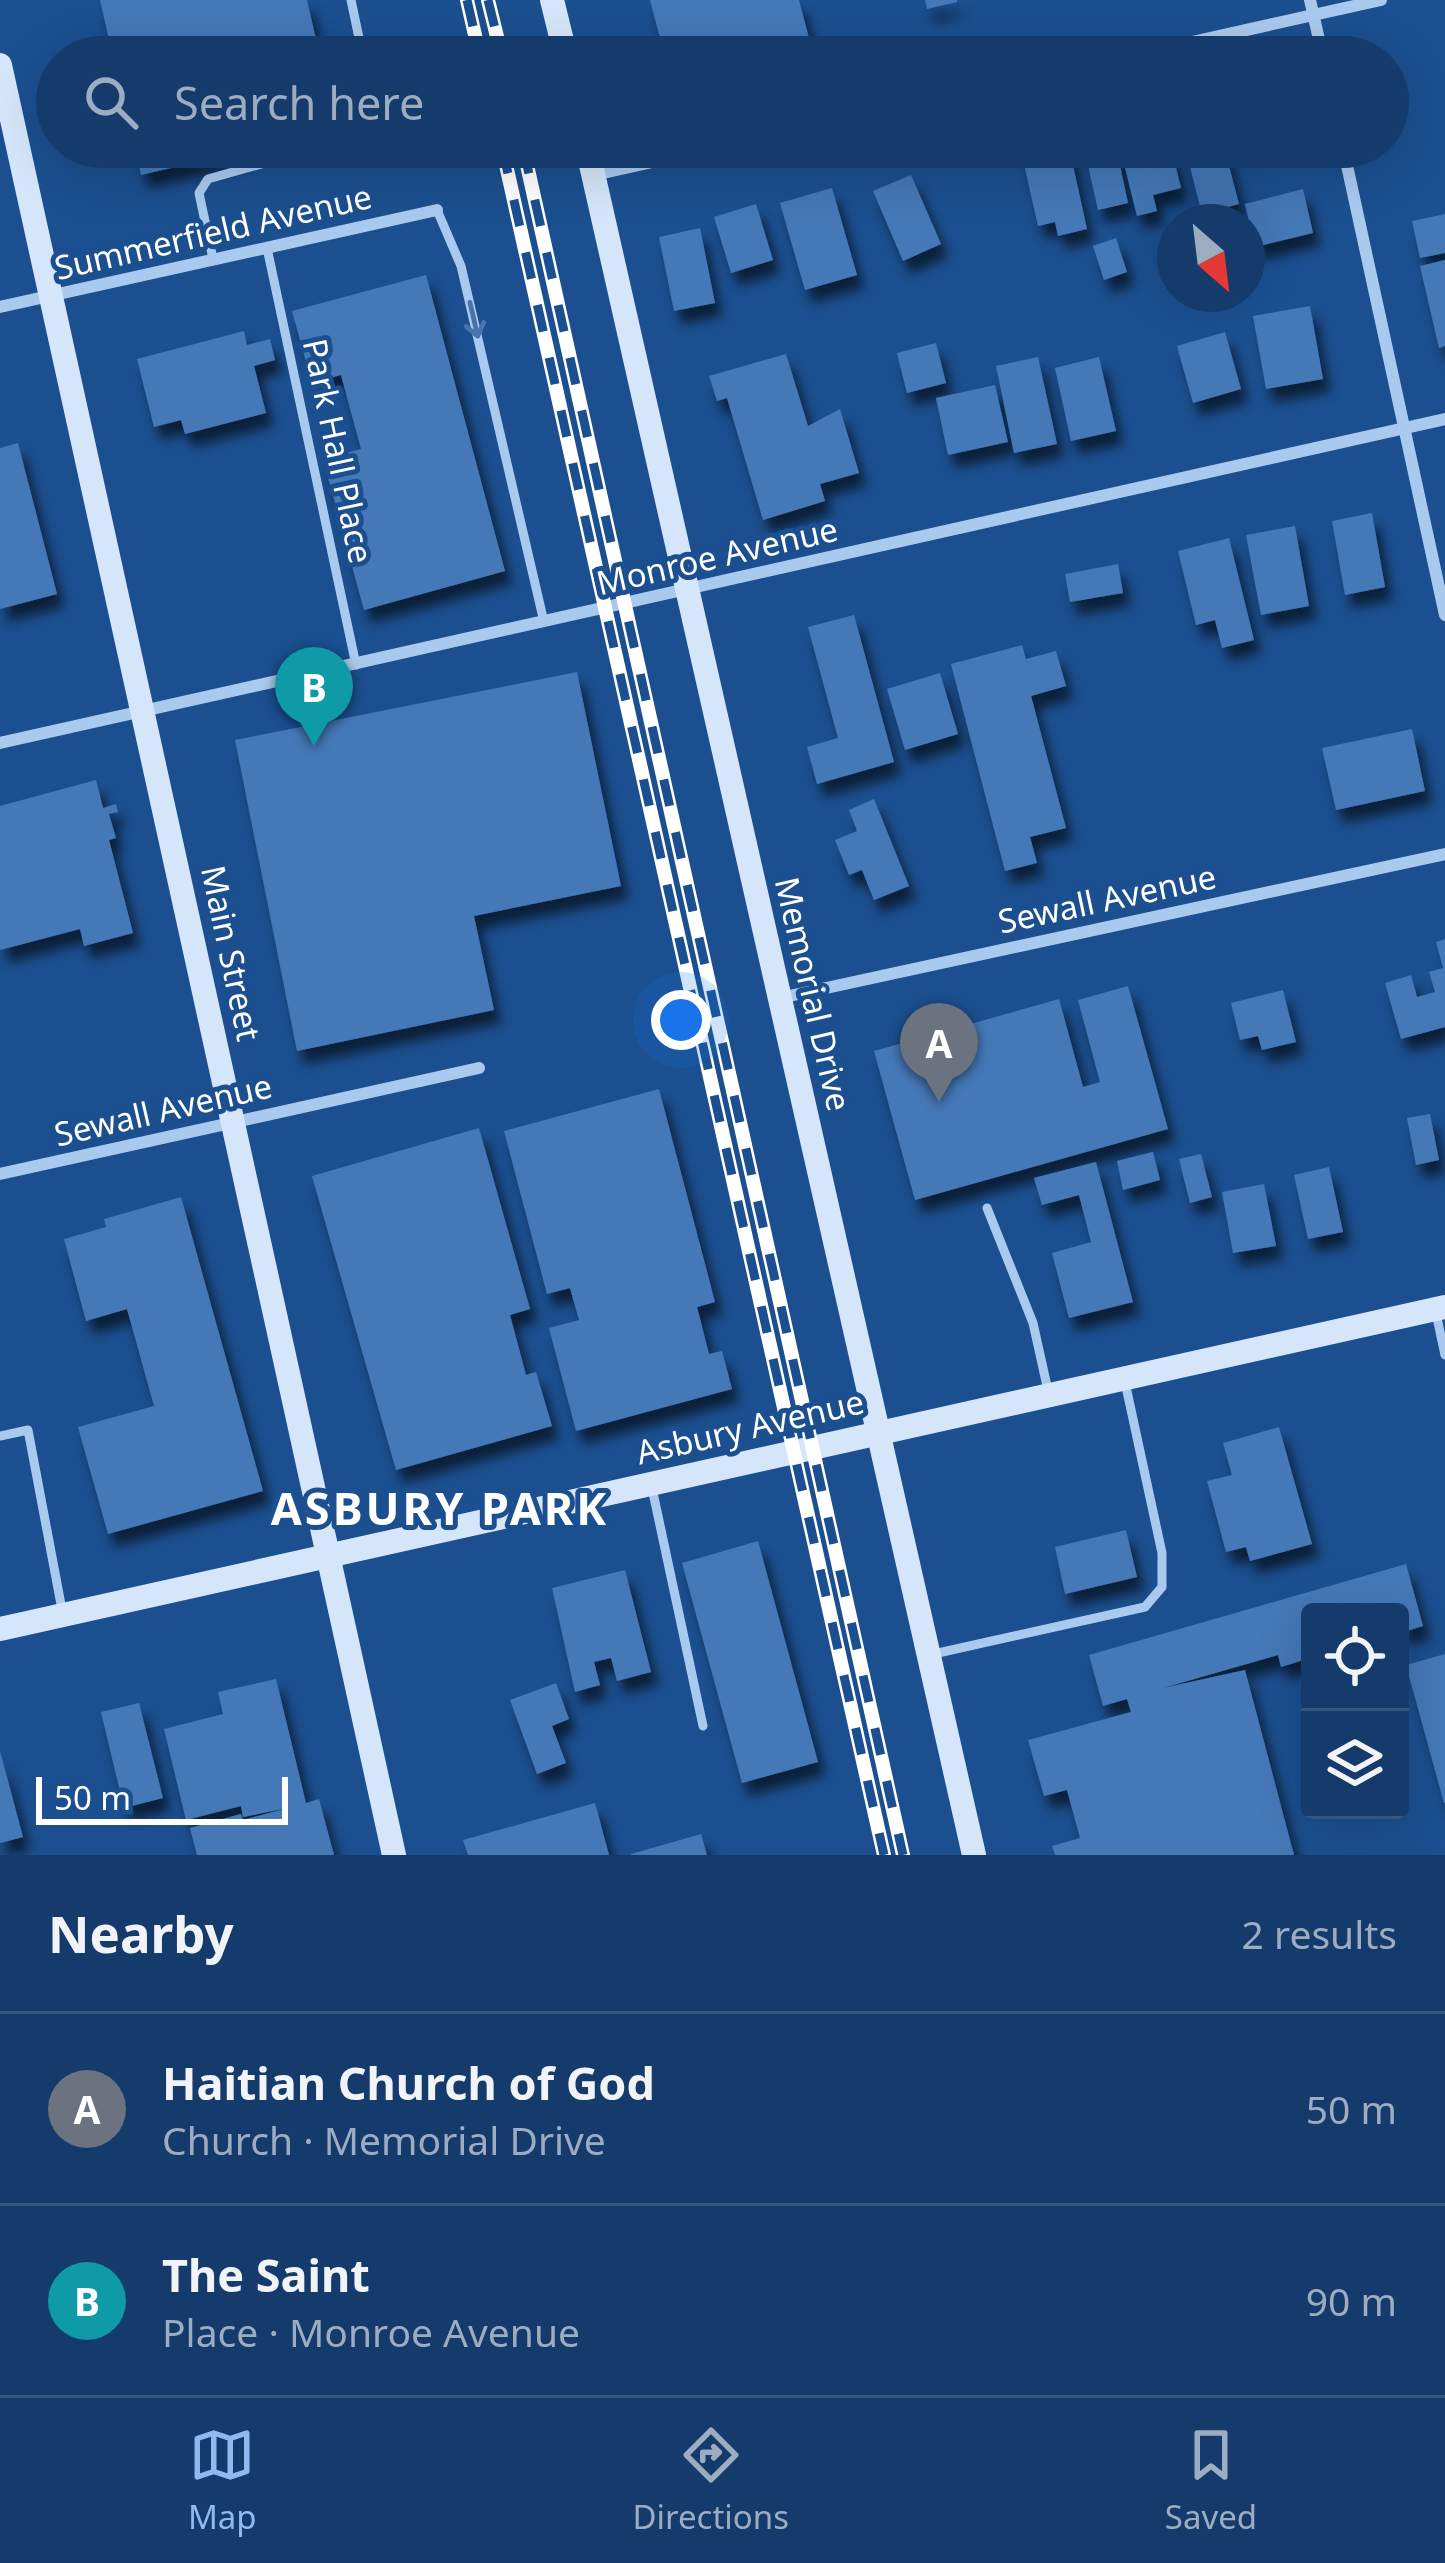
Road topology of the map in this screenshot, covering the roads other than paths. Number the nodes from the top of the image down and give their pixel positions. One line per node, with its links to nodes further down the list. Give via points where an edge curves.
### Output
1 (351, 0): 6 (lane)
2 (553, 0): 7 (main road)
3 (1310, 0): 5 (street)
4 (1381, 0): 5 (street)
5 (1313, 15): 8 (street); 9 (street)
6 (359, 36)
7 (561, 36)
8 (1219, 36)
9 (1318, 36)
10 (0, 65): 19 (main road, Main Street)
11 (244, 168): 18 (lane, via 208,178 199,193)
12 (592, 168): 15 (main road, Memorial Drive)
13 (626, 168): 15 (street)
14 (1348, 168): 22 (street)
15 (594, 175): 23 (main road, Memorial Drive)
16 (437, 210): 17 (street, Summerfield Avenue); 25 (lane, one-way to 25, via 461,266)
17 (267, 248): 18 (street, Summerfield Avenue); 26 (lane, Park Hall Place)
18 (213, 260): 19 (street, Summerfield Avenue)
19 (51, 296): 20 (street, Summerfield Avenue); 27 (main road, Main Street)
20 (0, 307)
21 (1445, 419): 22 (street, Monroe Avenue)
22 (1404, 428): 23 (street, Monroe Avenue); 24 (street)
23 (688, 589): 25 (street, Monroe Avenue); 30 (main road, Memorial Drive)
24 (1445, 615)
25 (544, 624): 26 (street, Monroe Avenue)
26 (356, 665): 27 (street, Monroe Avenue)
27 (143, 712): 28 (street, Monroe Avenue); 32 (main road, Main Street)
28 (0, 743)
29 (1445, 854): 30 (street, Sewall Avenue)
30 (780, 998): 39 (main road, Memorial Drive)
31 (479, 1068): 32 (street, Sewall Avenue)
32 (234, 1121): 33 (street, Sewall Avenue); 42 (main road, Main Street)
33 (0, 1174)
34 (987, 1208): 38 (lane, via 1033,1323)
35 (1440, 1308): 36 (lane); 37 (main road, Asbury Avenue)
36 (1445, 1355)
37 (1124, 1378): 38 (main road, Asbury Avenue); 45 (lane, via 1162,1553 1162,1587 1145,1607)
38 (1048, 1395): 39 (main road, Asbury Avenue)
39 (879, 1432): 41 (main road, Asbury Avenue); 45 (main road, Memorial Drive)
40 (0, 1436): 43 (lane, via 28,1430)
41 (651, 1483): 42 (main road, Asbury Avenue); 46 (lane)
42 (328, 1556): 43 (main road, Asbury Avenue); 47 (main road, Main Street)
43 (63, 1615): 44 (main road, Asbury Avenue)
44 (0, 1629)
45 (929, 1655): 48 (main road, Memorial Drive)
46 (703, 1726)
47 (394, 1855)
48 (974, 1855)

